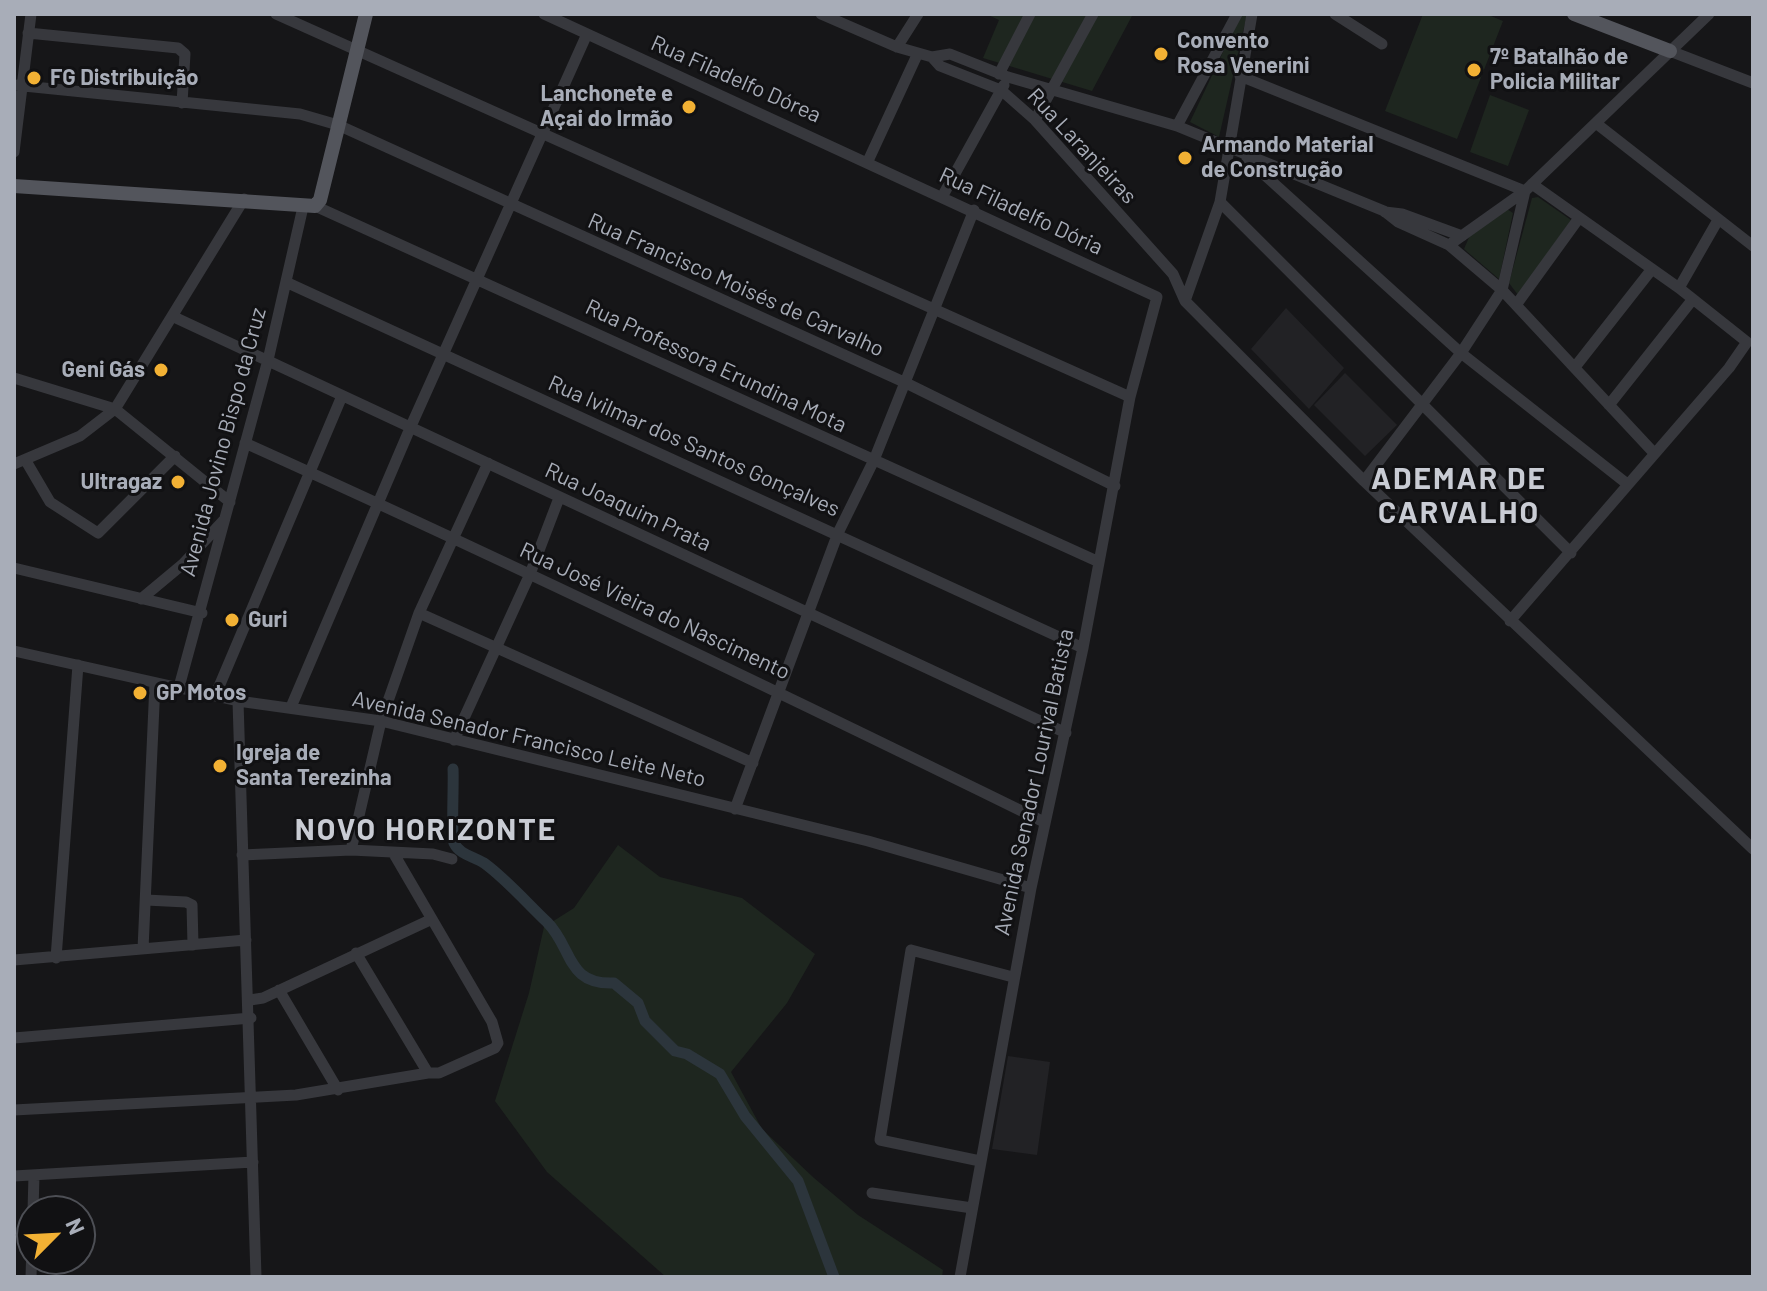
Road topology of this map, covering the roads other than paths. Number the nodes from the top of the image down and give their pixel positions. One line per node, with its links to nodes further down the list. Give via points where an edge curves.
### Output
1 (31, 14): 15 (street)
2 (276, 14): 19 (street)
3 (366, 14): 19 (main road, Avenida Jovino Bispo da Cruz)
4 (544, 14): 16 (street, Rua Filadelfo Dórea)
5 (821, 14): 18 (street, Rua Laranjeiras)
6 (918, 14): 18 (street)
7 (1030, 14): 23 (street)
8 (1093, 14): 28 (street)
9 (1237, 14): 33 (street)
10 (1252, 14): 24 (street)
11 (1335, 14): 17 (street)
12 (1574, 14): 20 (main road)
13 (1709, 14): 14 (street)
14 (1699, 20): 20 (street)
15 (28, 33): 26 (street); 29 (street, via 178,48 185,54)
16 (587, 34): 34 (street); 37 (street, Rua Filadelfo Dórea)
17 (1382, 44)
18 (897, 47): 21 (street, Rua Laranjeiras)
19 (355, 50): 32 (main road, Avenida Jovino Bispo da Cruz); 34 (street)
20 (1670, 51): 25 (street); 31 (street)
21 (918, 53): 22 (street, Rua Laranjeiras); 37 (street)
22 (932, 57): 23 (street, Rua Laranjeiras, via 950,54); 27 (street, Rua Laranjeiras, via 940,66)
23 (1004, 75): 27 (street); 28 (street, Rua Laranjeiras)
24 (1240, 76): 35 (street); 39 (street)
25 (1753, 83)
26 (17, 87): 29 (street, Rua Francisco Moisés de Carvalho); 36 (street)
27 (1001, 90): 30 (street, Rua Laranjeiras); 40 (street)
28 (1053, 91): 30 (street); 33 (street, Rua Laranjeiras)
29 (182, 103): 32 (street, Rua Francisco Moisés de Carvalho, via 300,114)
30 (1035, 120): 57 (street, Rua Laranjeiras, via 1173,274)
31 (1597, 124): 39 (street); 48 (street)
32 (338, 125): 43 (main road, Avenida Jovino Bispo da Cruz, via 320,200); 44 (street, Rua Francisco Moisés de Carvalho)
33 (1177, 126): 35 (street, Rua Laranjeiras)
34 (542, 136): 44 (street); 61 (street)
35 (1236, 151): 42 (street); 46 (street, Rua Laranjeiras); 63 (street)
36 (14, 152)
37 (868, 161): 40 (street, Rua Filadelfo Dória)
38 (14, 186): 41 (main road)
39 (1529, 188): 47 (street); 49 (street); 56 (street)
40 (942, 197): 45 (street, Rua Filadelfo Dória)
41 (244, 199): 43 (main road); 62 (street)
42 (1220, 202): 57 (street); 71 (street)
43 (309, 206): 53 (street, Rua Professora Erundina Mota); 54 (street, Avenida Jovino Bispo da Cruz)
44 (511, 206): 53 (street); 68 (street, Rua Francisco Moisés de Carvalho)
45 (974, 210): 58 (street, Rua Filadelfo Dória); 61 (street)
46 (1384, 211): 49 (street); 50 (street)
47 (1579, 218): 52 (street); 60 (street)
48 (1718, 220): 51 (street); 55 (street)
49 (1462, 236): 50 (street)
50 (1449, 245): 56 (street)
51 (1753, 246)
52 (1652, 269): 55 (street); 66 (street)
53 (479, 279): 64 (street); 78 (street, Rua Professora Erundina Mota)
54 (288, 283): 64 (street, Rua Ivilmar dos Santos Gonçalves); 65 (street, Avenida Jovino Bispo da Cruz)
55 (1679, 288): 59 (street)
56 (1502, 290): 60 (street); 63 (street)
57 (1183, 296): 58 (street); 82 (street, Rua Laranjeiras)
58 (1157, 297): 70 (street, Avenida Senador Lourival Batista)
59 (1693, 299): 72 (street); 76 (street, via 1747,342)
60 (1516, 305): 66 (street)
61 (935, 310): 68 (street); 70 (street)
62 (174, 317): 65 (street, Rua Joaquim Prata); 73 (street)
63 (1461, 353): 71 (street); 83 (street)
64 (445, 354): 74 (street); 89 (street, Rua Ivilmar dos Santos Gonçalves)
65 (268, 360): 69 (street, Rua Joaquim Prata); 75 (street, Avenida Jovino Bispo da Cruz)
66 (1575, 367): 72 (street)
67 (14, 378): 73 (street)
68 (906, 383): 78 (street); 84 (street, Rua Francisco Moisés de Carvalho)
69 (342, 396): 74 (street, Rua Joaquim Prata); 81 (street)
70 (1130, 397): 84 (street, Avenida Senador Lourival Batista)
71 (1424, 403): 82 (street); 91 (street)
72 (1609, 405): 76 (street)
73 (115, 409): 77 (street); 79 (street, via 80,436)
74 (411, 426): 80 (street, Rua Joaquim Prata); 86 (street)
75 (245, 443): 81 (street, Rua José Vieira do Nascimento); 87 (street, Avenida Jovino Bispo da Cruz)
76 (1654, 453): 83 (street)
77 (175, 456): 79 (street, via 98,533 50,502); 87 (street)
78 (874, 460): 89 (street); 92 (street, Rua Professora Erundina Mota)
79 (20, 462)
80 (488, 463): 85 (street, Rua Joaquim Prata); 90 (street)
81 (311, 472): 86 (street, Rua José Vieira do Nascimento); 107 (street)
82 (1364, 481): 99 (street, Rua Laranjeiras)
83 (1626, 483): 91 (street)
84 (1115, 486): 92 (street, Avenida Senador Lourival Batista)
85 (559, 498): 94 (street); 98 (street, Rua Joaquim Prata)
86 (378, 501): 90 (street, Rua José Vieira do Nascimento); 109 (street)
87 (230, 502): 88 (street, Avenida Jovino Bispo da Cruz)
88 (226, 517): 95 (street); 96 (street, Avenida Jovino Bispo da Cruz)
89 (838, 533): 98 (street); 101 (street, Rua Ivilmar dos Santos Gonçalves)
90 (453, 538): 94 (street, Rua José Vieira do Nascimento); 97 (street)
91 (1571, 553): 99 (street)
92 (1099, 562): 101 (street, Avenida Senador Lourival Batista)
93 (14, 568): 95 (street)
94 (530, 574): 100 (street); 106 (street, Rua José Vieira do Nascimento)
95 (141, 599): 96 (street)
96 (202, 613): 105 (street, Avenida Jovino Bispo da Cruz)
97 (419, 613): 100 (street); 110 (street)
98 (809, 613): 106 (street); 111 (street, Rua Joaquim Prata)
99 (1510, 621): 116 (street, Rua Laranjeiras)
100 (495, 647): 112 (street); 113 (street)
101 (1083, 648): 111 (street, Avenida Senador Lourival Batista)
102 (14, 651): 103 (street, Avenida Senador Francisco Leite Neto)
103 (78, 665): 104 (street, Avenida Senador Francisco Leite Neto); 128 (street)
104 (155, 683): 105 (street, Avenida Senador Francisco Leite Neto); 122 (street)
105 (179, 687): 107 (street, Avenida Senador Francisco Leite Neto)
106 (781, 693): 113 (street); 115 (street, Rua José Vieira do Nascimento)
107 (215, 696): 108 (street, Avenida Senador Francisco Leite Neto)
108 (238, 701): 109 (street, Avenida Senador Francisco Leite Neto); 119 (street)
109 (291, 707): 110 (street, Avenida Senador Francisco Leite Neto)
110 (381, 721): 112 (street, Avenida Senador Francisco Leite Neto); 117 (street)
111 (1066, 733): 115 (street, Avenida Senador Lourival Batista)
112 (454, 740): 114 (street, Avenida Senador Francisco Leite Neto)
113 (753, 763): 114 (street)
114 (735, 809): 121 (street, Avenida Senador Francisco Leite Neto)
115 (1044, 822): 121 (street, Avenida Senador Lourival Batista)
116 (1753, 849)
117 (351, 850): 118 (street); 119 (street)
118 (394, 854): 120 (street); 123 (street)
119 (242, 855): 124 (street)
120 (452, 859)
121 (1031, 888): 139 (street, Avenida Senador Lourival Batista)
122 (146, 900): 125 (street, via 192,905); 126 (street)
123 (430, 920): 127 (street); 135 (street, via 492,1022 498,1043 491,1051)
124 (246, 940): 125 (street); 132 (street)
125 (193, 945): 126 (street)
126 (143, 949): 128 (street)
127 (356, 953): 131 (street); 135 (street)
128 (56, 958): 129 (street)
129 (14, 960)
130 (1009, 976): 139 (street, via 911,950 880,1140)
131 (279, 990): 132 (street); 136 (street)
132 (250, 1000): 133 (street)
133 (251, 1018): 134 (street); 137 (street)
134 (14, 1038)
135 (430, 1074): 136 (street)
136 (338, 1090): 137 (street)
137 (251, 1095): 138 (street); 140 (street)
138 (14, 1110)
139 (980, 1161): 145 (street, Avenida Senador Lourival Batista)
140 (253, 1162): 141 (street); 146 (street)
141 (34, 1175): 142 (street); 144 (street)
142 (14, 1176)
143 (872, 1193): 145 (street)
144 (33, 1195)
145 (972, 1208): 147 (street, Avenida Senador Lourival Batista)
146 (256, 1277)
147 (960, 1277)

